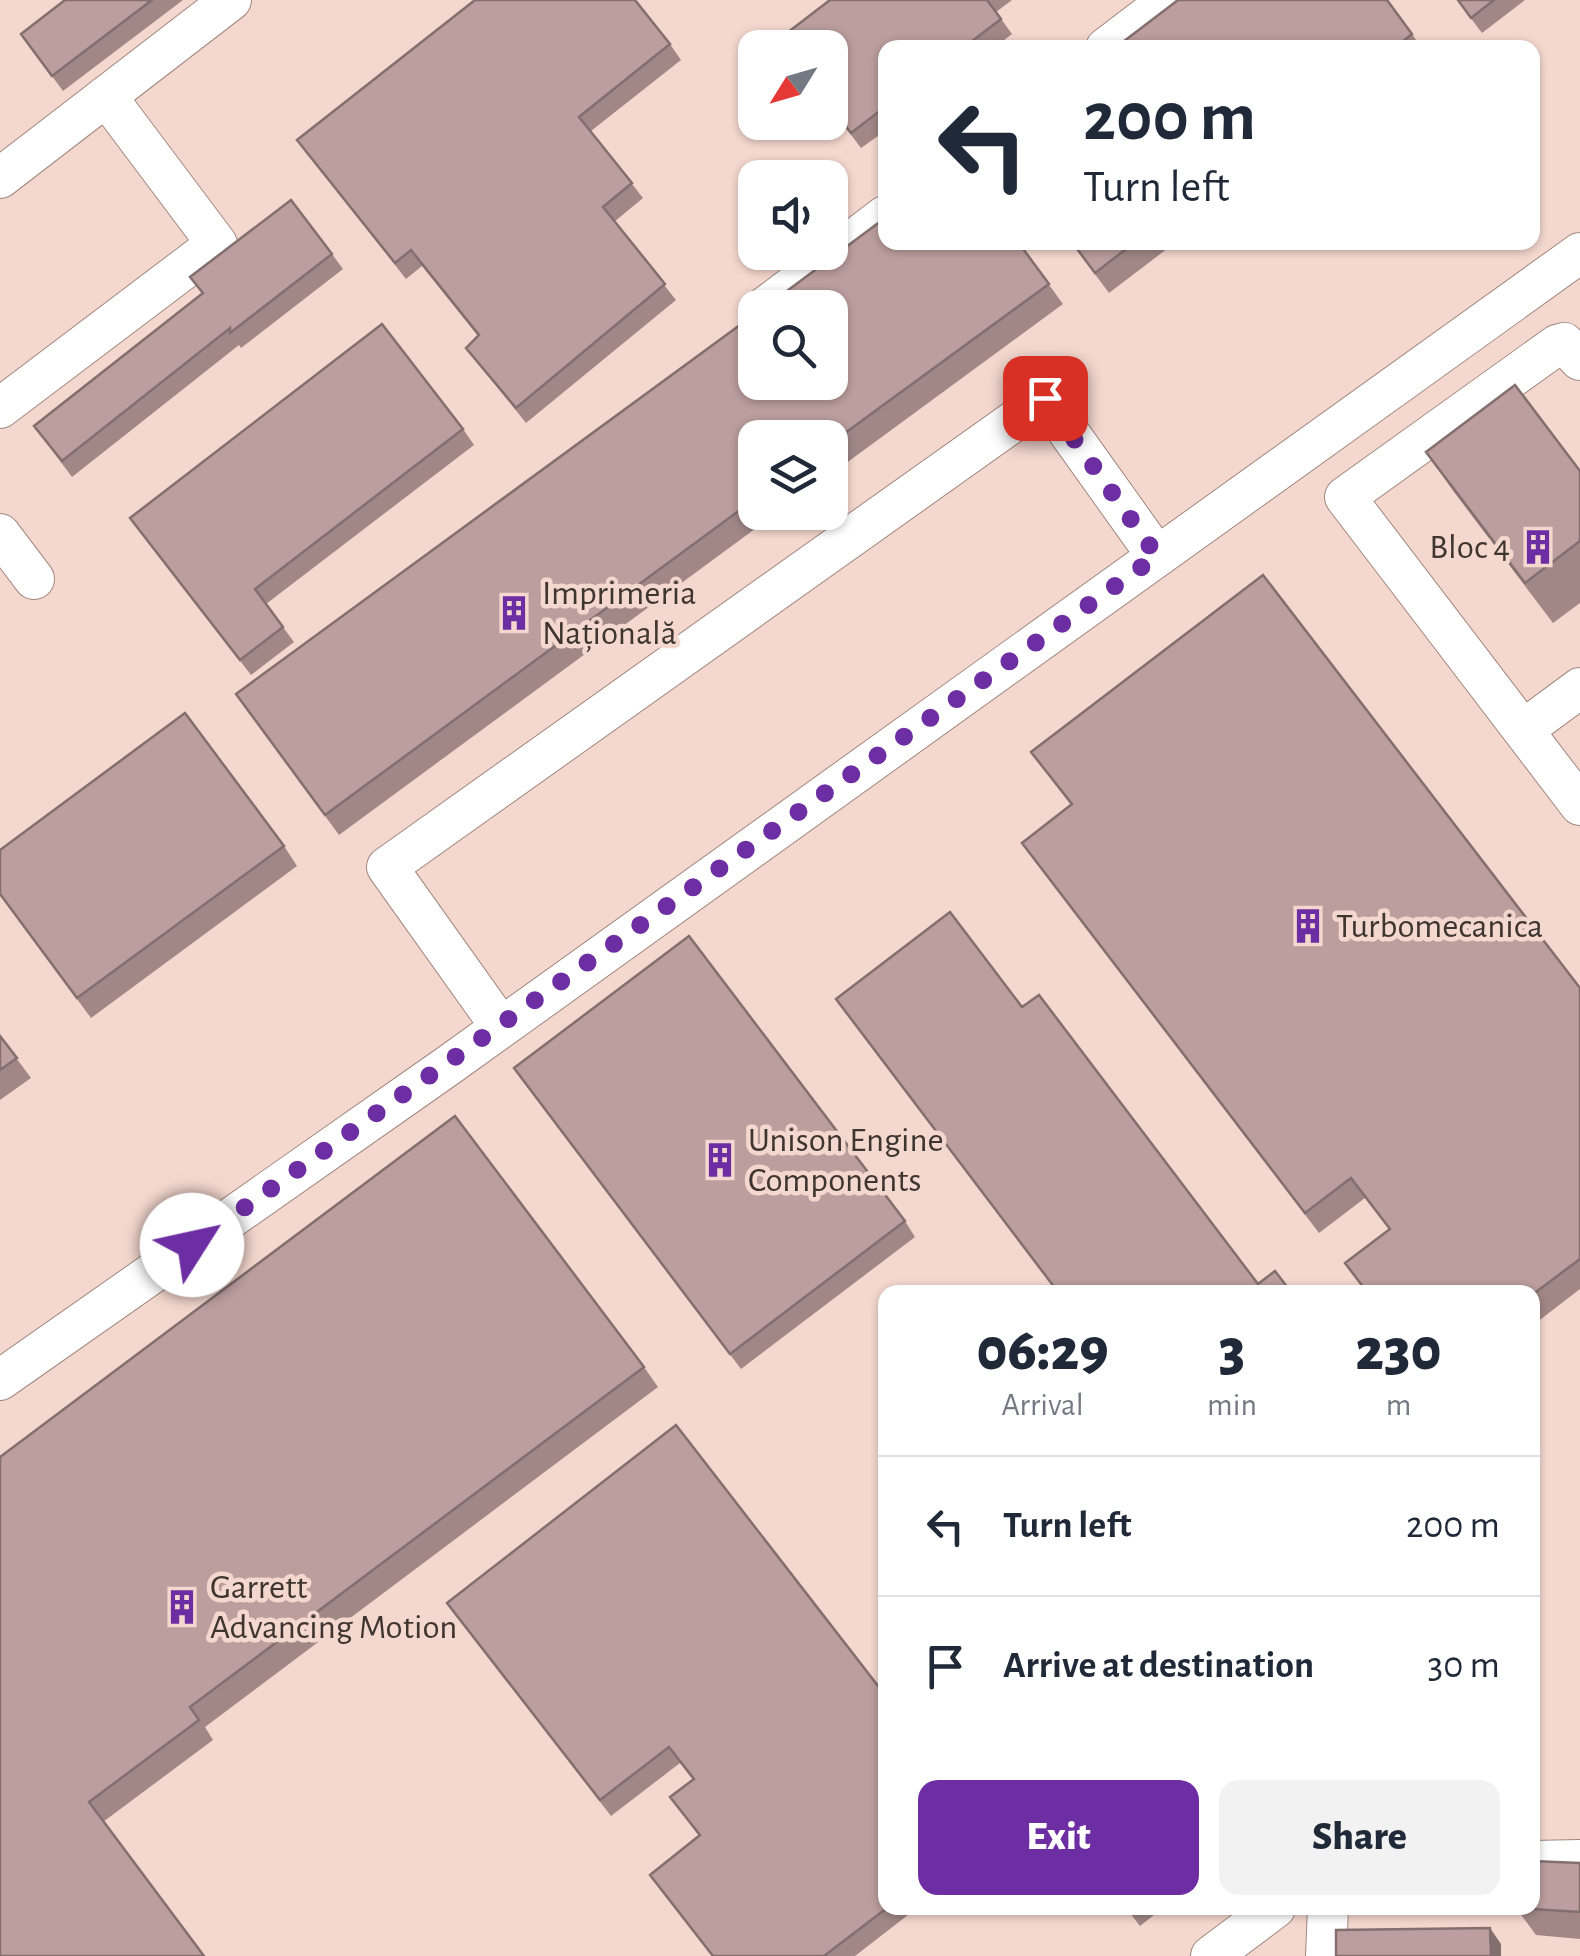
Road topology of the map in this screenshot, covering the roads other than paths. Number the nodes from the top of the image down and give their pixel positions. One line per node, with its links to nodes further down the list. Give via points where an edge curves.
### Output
1 (230, 0): 4 (street)
2 (1169, 0): 3 (street)
3 (1116, 40)
4 (106, 96): 5 (street); 10 (street, via 217,244)
5 (0, 178)
6 (878, 221): 8 (street)
7 (1580, 253): 12 (street)
8 (787, 290)
9 (1580, 360): 15 (street, via 1557,344 1346,497)
10 (0, 408)
11 (0, 534): 13 (street)
12 (1157, 556): 17 (street); 17 (street, via 1045,398 386,867)
13 (34, 579)
14 (1580, 688): 15 (street)
15 (1523, 730): 16 (street)
16 (1580, 805)
17 (501, 1028): 18 (street)
18 (0, 1380)
19 (1580, 1860): 20 (street)
20 (1540, 1861)
21 (1265, 1915): 23 (street)
22 (1328, 1915): 24 (street)
23 (1210, 1956)
24 (1326, 1956)

